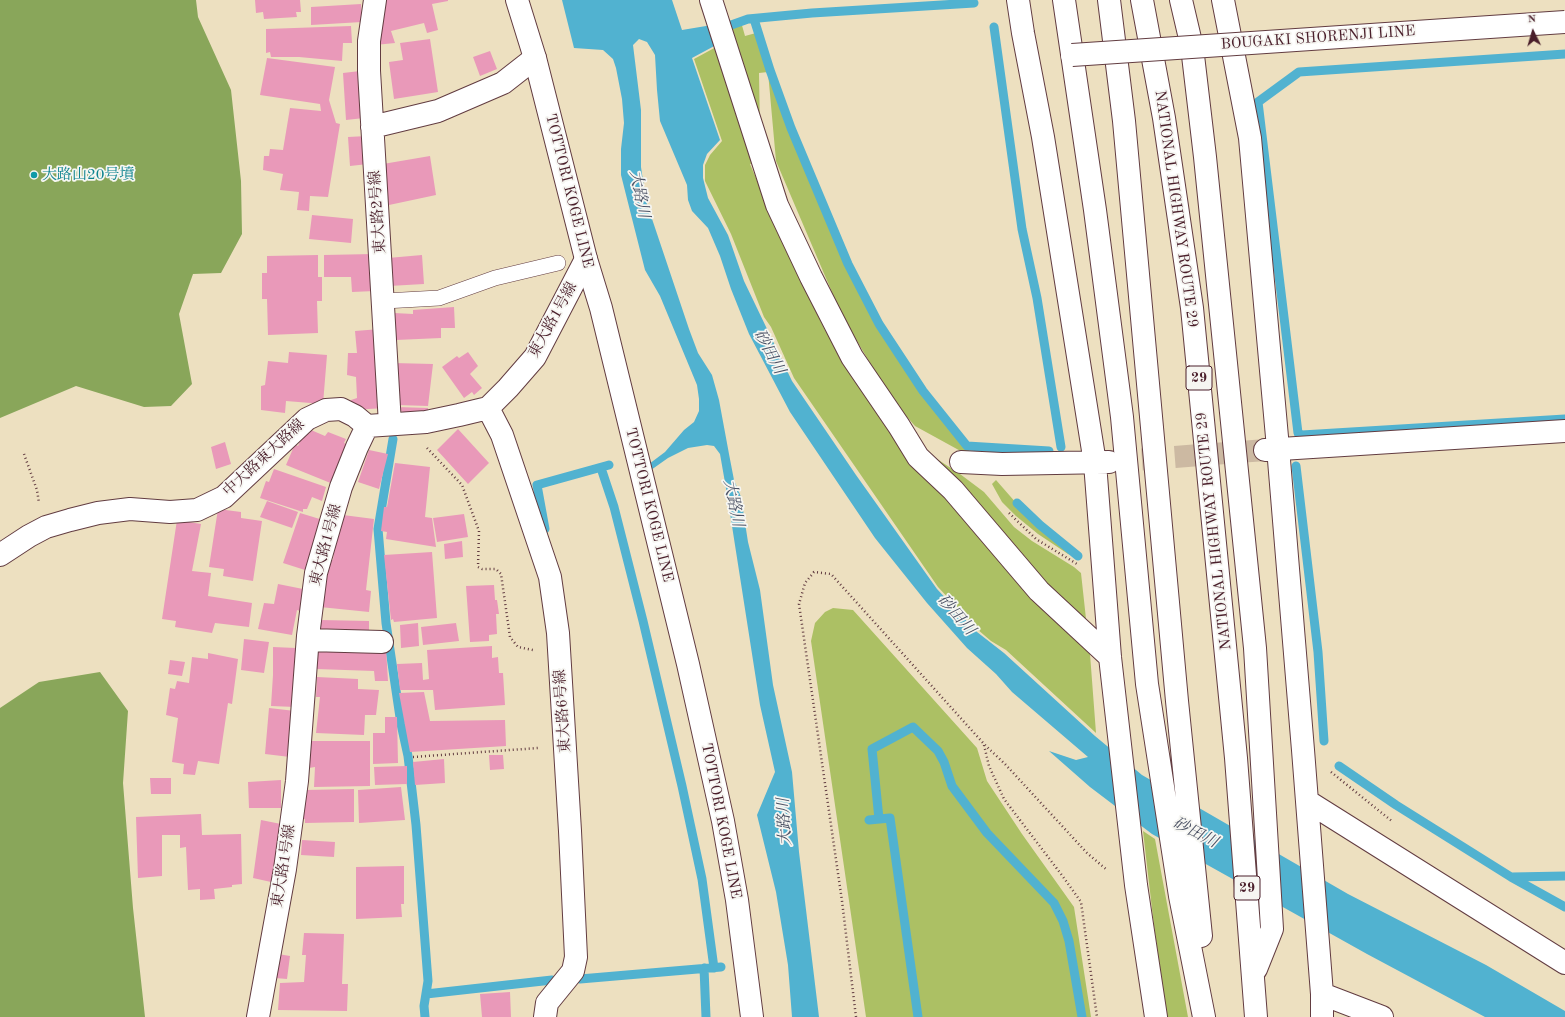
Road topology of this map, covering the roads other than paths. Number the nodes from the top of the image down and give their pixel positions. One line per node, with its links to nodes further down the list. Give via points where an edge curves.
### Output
1 (375, 0): 14 (main road, 東大路2号線, via 369,49)
2 (516, 0): 13 (main road, TOTTORI KOGE LINE)
3 (711, 0): 28 (main road, via 777,205 810,276 852,356 918,457 953,490 1039,591)
4 (1018, 0): 24 (main road)
5 (1064, 0): 12 (main road)
6 (1109, 0): 38 (main road, via 1124,121 1177,702)
7 (1142, 0): 31 (main road, NATIONAL HIGHWAY ROUTE 29 / 29, via 1164,118 1192,308 1236,758)
8 (1181, 0): 11 (main road)
9 (1223, 0): 22 (main road, via 1250,138)
10 (1565, 22): 11 (main road, BOUGAKI SHORENJI LINE, bridge)
11 (1192, 47): 12 (main road, BOUGAKI SHORENJI LINE, bridge); 31 (main road, via 1232,408 1255,648 1272,929)
12 (1072, 55): 37 (main road, via 1122,417 1147,684 1180,896)
13 (535, 58): 14 (main road, via 503,82 438,111); 15 (main road, TOTTORI KOGE LINE)
14 (372, 126): 17 (main road, 東大路2号線)
15 (586, 259): 18 (main road, 東大路1号線, via 535,357); 35 (main road, TOTTORI KOGE LINE, via 688,664 723,821 737,900)
16 (558, 263): 17 (lane, via 495,278 439,298)
17 (384, 301): 19 (main road, 東大路2号線)
18 (488, 408): 19 (main road, via 426,422); 34 (main road, 東大路6号線, via 502,436 550,577 559,650 576,957 573,971 547,1003)
19 (400, 424): 20 (main road)
20 (367, 426): 25 (main road, 中大路東大路線, via 342,409 326,410 307,419 224,497 197,510 170,512 130,509 98,513 46,528); 26 (main road, 東大路1号線, via 341,487 316,573)
21 (1565, 431): 22 (main road)
22 (1271, 449): 29 (main road)
23 (961, 462): 24 (main road)
24 (1102, 462): 28 (main road)
25 (0, 555)
26 (308, 640): 27 (main road); 33 (main road, 東大路1号線, via 297,781 285,869)
27 (382, 642)
28 (1110, 657): 36 (main road, via 1136,885)
29 (1307, 800): 30 (main road); 32 (main road)
30 (1565, 963)
31 (1254, 974): 39 (main road, NATIONAL HIGHWAY ROUTE 29 / 29)
32 (1322, 994): 40 (main road); 41 (main road)
33 (258, 1017)
34 (545, 1017)
35 (752, 1017)
36 (1156, 1017)
37 (1204, 1017)
38 (1209, 1017)
39 (1256, 1017)
40 (1322, 1017)
41 (1382, 1017)

